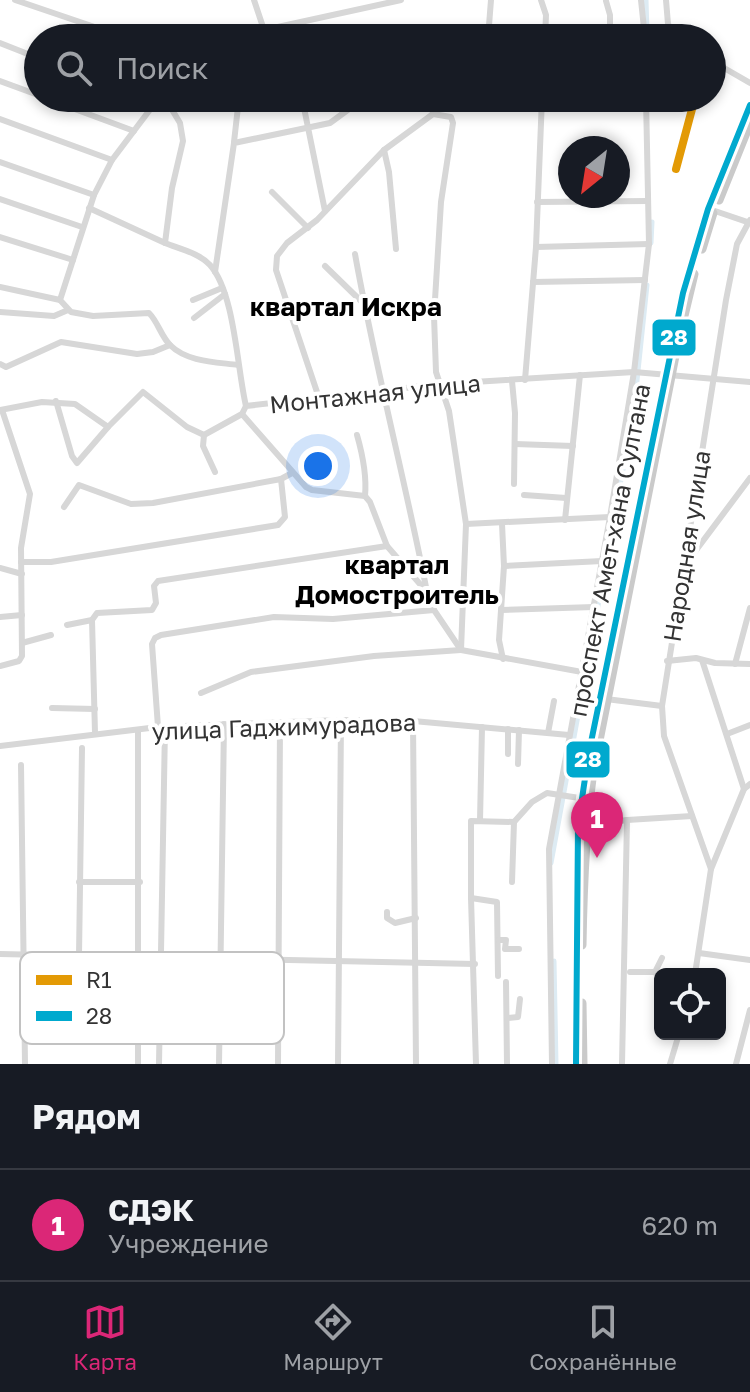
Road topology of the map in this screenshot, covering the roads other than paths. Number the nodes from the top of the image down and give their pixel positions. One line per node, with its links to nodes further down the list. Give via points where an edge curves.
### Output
1 (15, 0): 11 (street)
2 (254, 0): 12 (street)
3 (401, 0): 13 (street)
4 (491, 0): 14 (street)
5 (541, 0): 10 (street)
6 (551, 0): 10 (street)
7 (641, 0): 17 (street)
8 (666, 0): 18 (street)
9 (606, 1): 16 (street)
10 (545, 9): 15 (street)
11 (86, 24)
12 (261, 24)
13 (291, 24)
14 (489, 24)
15 (545, 24)
16 (610, 24)
17 (644, 24)
18 (668, 24)
19 (0, 43): 20 (street)
20 (24, 52)
21 (726, 69): 23 (street)
22 (0, 81): 24 (street)
23 (750, 83)
24 (24, 90)
25 (750, 105): 49 (main road, проспект Амет-хана Султана)
26 (83, 112): 38 (street)
27 (148, 112): 38 (street)
28 (171, 112): 55 (street, via 180,123 183,141)
29 (237, 112): 39 (street)
30 (305, 112): 37 (street)
31 (346, 112): 37 (street)
32 (541, 112): 47 (street)
33 (646, 112): 46 (street)
34 (433, 114): 40 (street); 83 (street, via 451,117 453,123 441,202 434,316)
35 (0, 119): 41 (street)
36 (750, 123): 49 (main road)
37 (309, 128): 39 (street); 50 (street)
38 (134, 131): 41 (street)
39 (234, 143): 62 (street)
40 (384, 150): 50 (street); 58 (street)
41 (112, 160): 44 (street)
42 (0, 162): 44 (street)
43 (272, 192): 53 (street)
44 (94, 195): 48 (street)
45 (0, 199): 52 (street)
46 (648, 201): 47 (street); 56 (street)
47 (537, 202): 57 (street)
48 (89, 208): 52 (street); 55 (street)
49 (711, 210): 51 (street); 78 (main road, проспект Амет-хана Султана, via 683,293)
50 (325, 211): 53 (street)
51 (750, 222): 80 (street, Народная улица, via 737,244)
52 (82, 227): 60 (street)
53 (308, 228): 85 (street, via 287,243 275,264)
54 (0, 237): 60 (street)
55 (165, 243): 62 (street, via 202,258)
56 (649, 244): 57 (street); 63 (street)
57 (536, 247): 64 (street)
58 (396, 249)
59 (355, 254): 69 (street)
60 (73, 260): 67 (street)
61 (325, 266): 69 (street)
62 (215, 272): 66 (street)
63 (645, 280): 64 (street); 76 (street)
64 (533, 282): 79 (street)
65 (0, 287): 67 (street)
66 (223, 291): 68 (street); 72 (street); 75 (street)
67 (60, 300): 70 (street)
68 (193, 300)
69 (364, 304): 84 (street)
70 (68, 310): 71 (street, via 54,316); 73 (street, via 93,316 149,313)
71 (0, 312)
72 (194, 318)
73 (170, 345): 74 (street, via 137,354 61,342 6,367); 75 (street, via 196,359)
74 (0, 364)
75 (238, 365): 87 (street)
76 (636, 372): 77 (street, Монтажная улица); 78 (street, Монтажная улица); 104 (street)
77 (580, 375): 79 (street, Монтажная улица); 94 (street)
78 (668, 375): 80 (street, Монтажная улица); 135 (main road, проспект Амет-хана Султана)
79 (525, 380): 81 (street, Монтажная улица)
80 (713, 380): 82 (street, Монтажная улица); 111 (street, Народная улица)
81 (512, 381): 83 (street, Монтажная улица); 93 (street)
82 (750, 382)
83 (441, 384): 84 (street, Монтажная улица); 106 (street)
84 (382, 392): 85 (street, Монтажная улица); 115 (street)
85 (319, 398): 87 (street, Монтажная улица)
86 (56, 401): 88 (street); 90 (street, via 75,404); 90 (street, via 77,463)
87 (246, 406): 89 (street, Монтажная улица)
88 (1, 410): 110 (street, via 30,494)
89 (242, 414): 91 (street, Монтажная улица); 96 (street)
90 (108, 427): 91 (street, via 143,392)
91 (204, 435): 95 (street, via 203,446)
92 (357, 435): 101 (street)
93 (515, 444): 94 (street); 99 (street)
94 (573, 446): 102 (street)
95 (215, 472)
96 (292, 473): 98 (street); 101 (street, via 312,490)
97 (750, 478): 111 (street)
98 (281, 479): 103 (street, via 131,504 79,485); 110 (street, via 285,517 278,525 51,562)
99 (514, 484)
100 (524, 495): 102 (street)
101 (365, 496): 108 (street)
102 (566, 498): 105 (street)
103 (64, 507)
104 (610, 517): 105 (street); 109 (street)
105 (565, 520): 107 (street)
106 (466, 524): 107 (street); 126 (street)
107 (502, 524): 112 (street)
108 (387, 546): 115 (street); 122 (street, via 155,583 152,610 97,613)
109 (602, 561): 112 (street); 116 (street)
110 (21, 562): 114 (street)
111 (685, 565): 129 (street, Народная улица)
112 (504, 566): 119 (street)
113 (0, 568): 114 (street)
114 (22, 574): 120 (street)
115 (426, 591): 118 (street)
116 (594, 607): 119 (street); 133 (street)
117 (750, 608): 130 (street)
118 (434, 610): 126 (street); 145 (street, via 333,619 274,617 161,635 152,644)
119 (501, 610): 127 (street)
120 (22, 615): 121 (street); 125 (street)
121 (0, 617)
122 (93, 618): 123 (street); 139 (street)
123 (67, 625)
124 (51, 635): 125 (street)
125 (22, 643): 132 (street, via 21,659)
126 (461, 650): 127 (street); 134 (street, via 251,672)
127 (503, 659): 133 (street)
128 (702, 660): 129 (street); 130 (street); 152 (street)
129 (667, 661): 137 (street, Народная улица)
130 (735, 664): 131 (street)
131 (750, 664)
132 (0, 666)
133 (582, 672): 153 (street)
134 (201, 693)
135 (603, 699): 137 (street); 161 (main road, проспект Амет-хана Султана)
136 (554, 701): 151 (street)
137 (662, 706): 162 (street, Народная улица, via 664,736)
138 (52, 708): 139 (street)
139 (95, 709): 150 (street)
140 (341, 720): 141 (street, улица Гаджимурадова); 143 (street, улица Гаджимурадова); 186 (street)
141 (413, 721): 146 (street, улица Гаджимурадова); 173 (street)
142 (224, 724): 143 (street, улица Гаджимурадова); 145 (street, улица Гаджимурадова); 180 (street)
143 (280, 724): 181 (street)
144 (750, 725): 152 (street)
145 (162, 727): 148 (street, улица Гаджимурадова); 179 (street)
146 (482, 727): 147 (street, улица Гаджимурадова); 164 (street)
147 (508, 729): 149 (street, улица Гаджимурадова); 156 (street)
148 (138, 730): 150 (street, улица Гаджимурадова); 169 (street)
149 (519, 730): 151 (street, улица Гаджимурадова); 157 (street)
150 (95, 732): 154 (street, улица Гаджимурадова)
151 (548, 733): 153 (street, улица Гаджимурадова)
152 (727, 734): 159 (street)
153 (569, 735): 160 (street)
154 (0, 746)
155 (82, 748): 168 (street)
156 (508, 754)
157 (518, 764)
158 (21, 765): 176 (street)
159 (747, 787): 167 (street)
160 (558, 795): 161 (street); 165 (street, via 547,793 532,802); 213 (street, via 549,849)
161 (586, 799): 166 (main road, проспект Амет-хана Султана)
162 (692, 816): 163 (street); 167 (street, Народная улица)
163 (627, 820): 166 (street); 216 (street)
164 (480, 821): 165 (street); 171 (street, via 471,821)
165 (514, 822): 170 (street)
166 (582, 826): 214 (main road, проспект Амет-хана Султана); 215 (main road)
167 (711, 869): 182 (street)
168 (79, 882): 169 (street); 177 (street)
169 (140, 882): 178 (street)
170 (512, 882)
171 (471, 898): 174 (street, via 497,902); 188 (street)
172 (387, 912): 173 (street, via 395,923)
173 (416, 918): 187 (street)
174 (499, 940): 175 (street, via 506,940 505,949); 193 (street)
175 (519, 949)
176 (23, 952)
177 (79, 952)
178 (140, 952)
179 (161, 952)
180 (220, 952)
181 (279, 952)
182 (699, 953): 185 (street); 190 (street)
183 (662, 958): 189 (street)
184 (284, 960): 186 (street)
185 (750, 960)
186 (340, 961): 187 (street); 209 (street)
187 (417, 963): 188 (street); 210 (street)
188 (475, 964): 211 (street)
189 (657, 968)
190 (696, 968)
191 (630, 972): 192 (street)
192 (654, 972)
193 (498, 976)
194 (506, 982): 197 (street)
195 (520, 999): 197 (street, via 518,1017)
196 (750, 1010): 218 (street)
197 (507, 1018): 212 (street)
198 (677, 1040): 217 (street)
199 (25, 1044): 204 (street)
200 (138, 1044): 205 (street)
201 (159, 1044): 206 (street)
202 (219, 1044): 207 (street)
203 (278, 1044): 208 (street)
204 (25, 1064)
205 (138, 1064)
206 (159, 1064)
207 (219, 1064)
208 (278, 1064)
209 (338, 1064)
210 (416, 1064)
211 (476, 1064)
212 (507, 1064)
213 (552, 1064)
214 (576, 1064)
215 (583, 1064)
216 (622, 1064)
217 (670, 1064)
218 (736, 1064)

